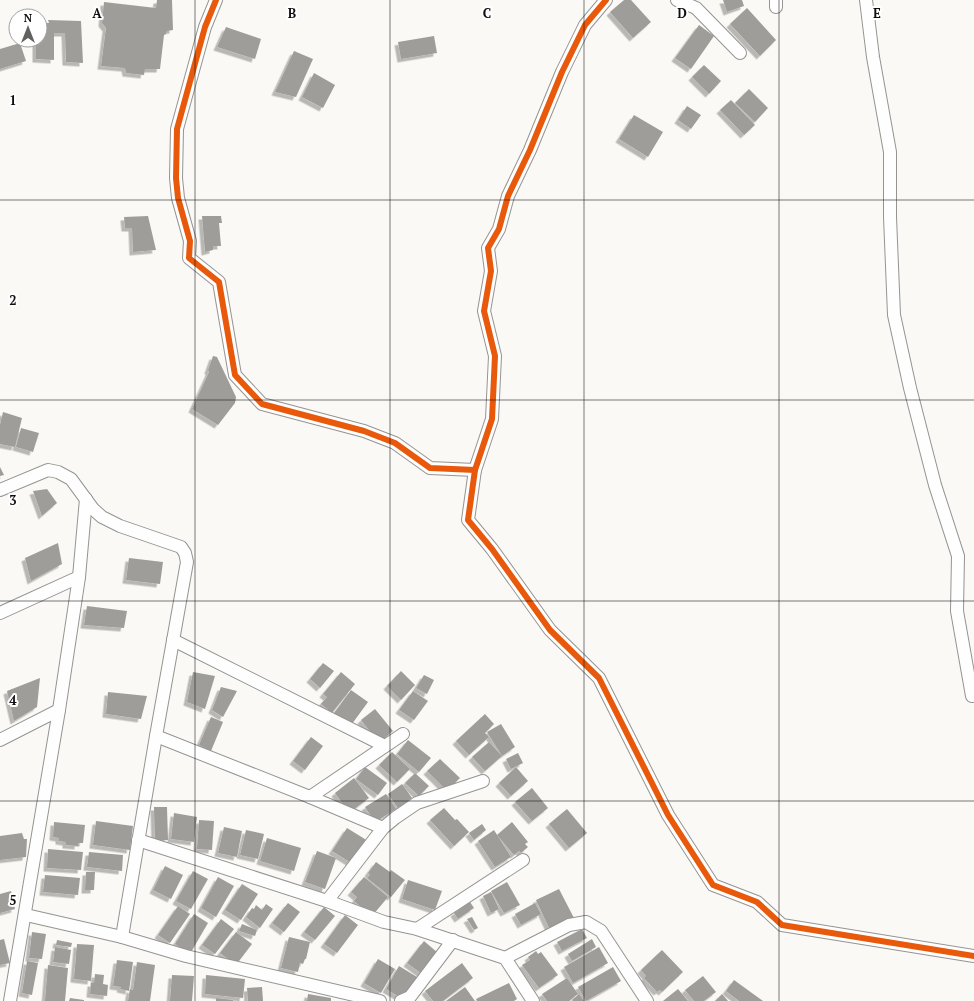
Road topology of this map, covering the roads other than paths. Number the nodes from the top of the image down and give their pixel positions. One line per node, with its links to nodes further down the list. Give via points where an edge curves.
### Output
1 (216, 0): 6 (street, via 205,27 177,129 176,178 178,198 190,241 189,258 219,282 235,375 262,404 364,431 395,443 430,468)
2 (606, 0): 6 (street, via 585,25 562,72 508,196 499,229 488,248 492,271 484,311 495,356 492,419)
3 (677, 0): 5 (street, via 696,8)
4 (866, 0): 12 (street, via 890,152 894,315 935,485 958,556 957,611)
5 (740, 53)
6 (475, 470): 28 (street, via 468,520 550,630 599,678 668,814 713,884 757,902 782,925)
7 (0, 490): 8 (street, via 48,470 71,479)
8 (86, 499): 9 (street); 11 (street, via 102,517 120,526 181,547 186,553 187,562)
9 (79, 577): 10 (street); 13 (street)
10 (0, 613)
11 (174, 640): 15 (street); 17 (street)
12 (972, 696)
13 (59, 710): 16 (street); 24 (street)
14 (402, 734): 17 (street)
15 (156, 736): 19 (street); 21 (street)
16 (0, 740)
17 (385, 746): 19 (street)
18 (483, 781): 20 (street, via 417,803)
19 (310, 797): 20 (street)
20 (383, 828): 23 (street)
21 (138, 840): 23 (street); 26 (street)
22 (523, 860): 25 (street)
23 (327, 901): 25 (street, via 384,922)
24 (26, 915): 26 (street); 31 (street)
25 (417, 929): 27 (street)
26 (122, 937): 32 (street, via 186,956)
27 (452, 940): 29 (street); 30 (street)
28 (974, 956)
29 (506, 958): 33 (street); 34 (street, via 569,925 586,922 601,931)
30 (408, 1000)
31 (10, 1001)
32 (380, 1001)
33 (533, 1001)
34 (647, 1001)

